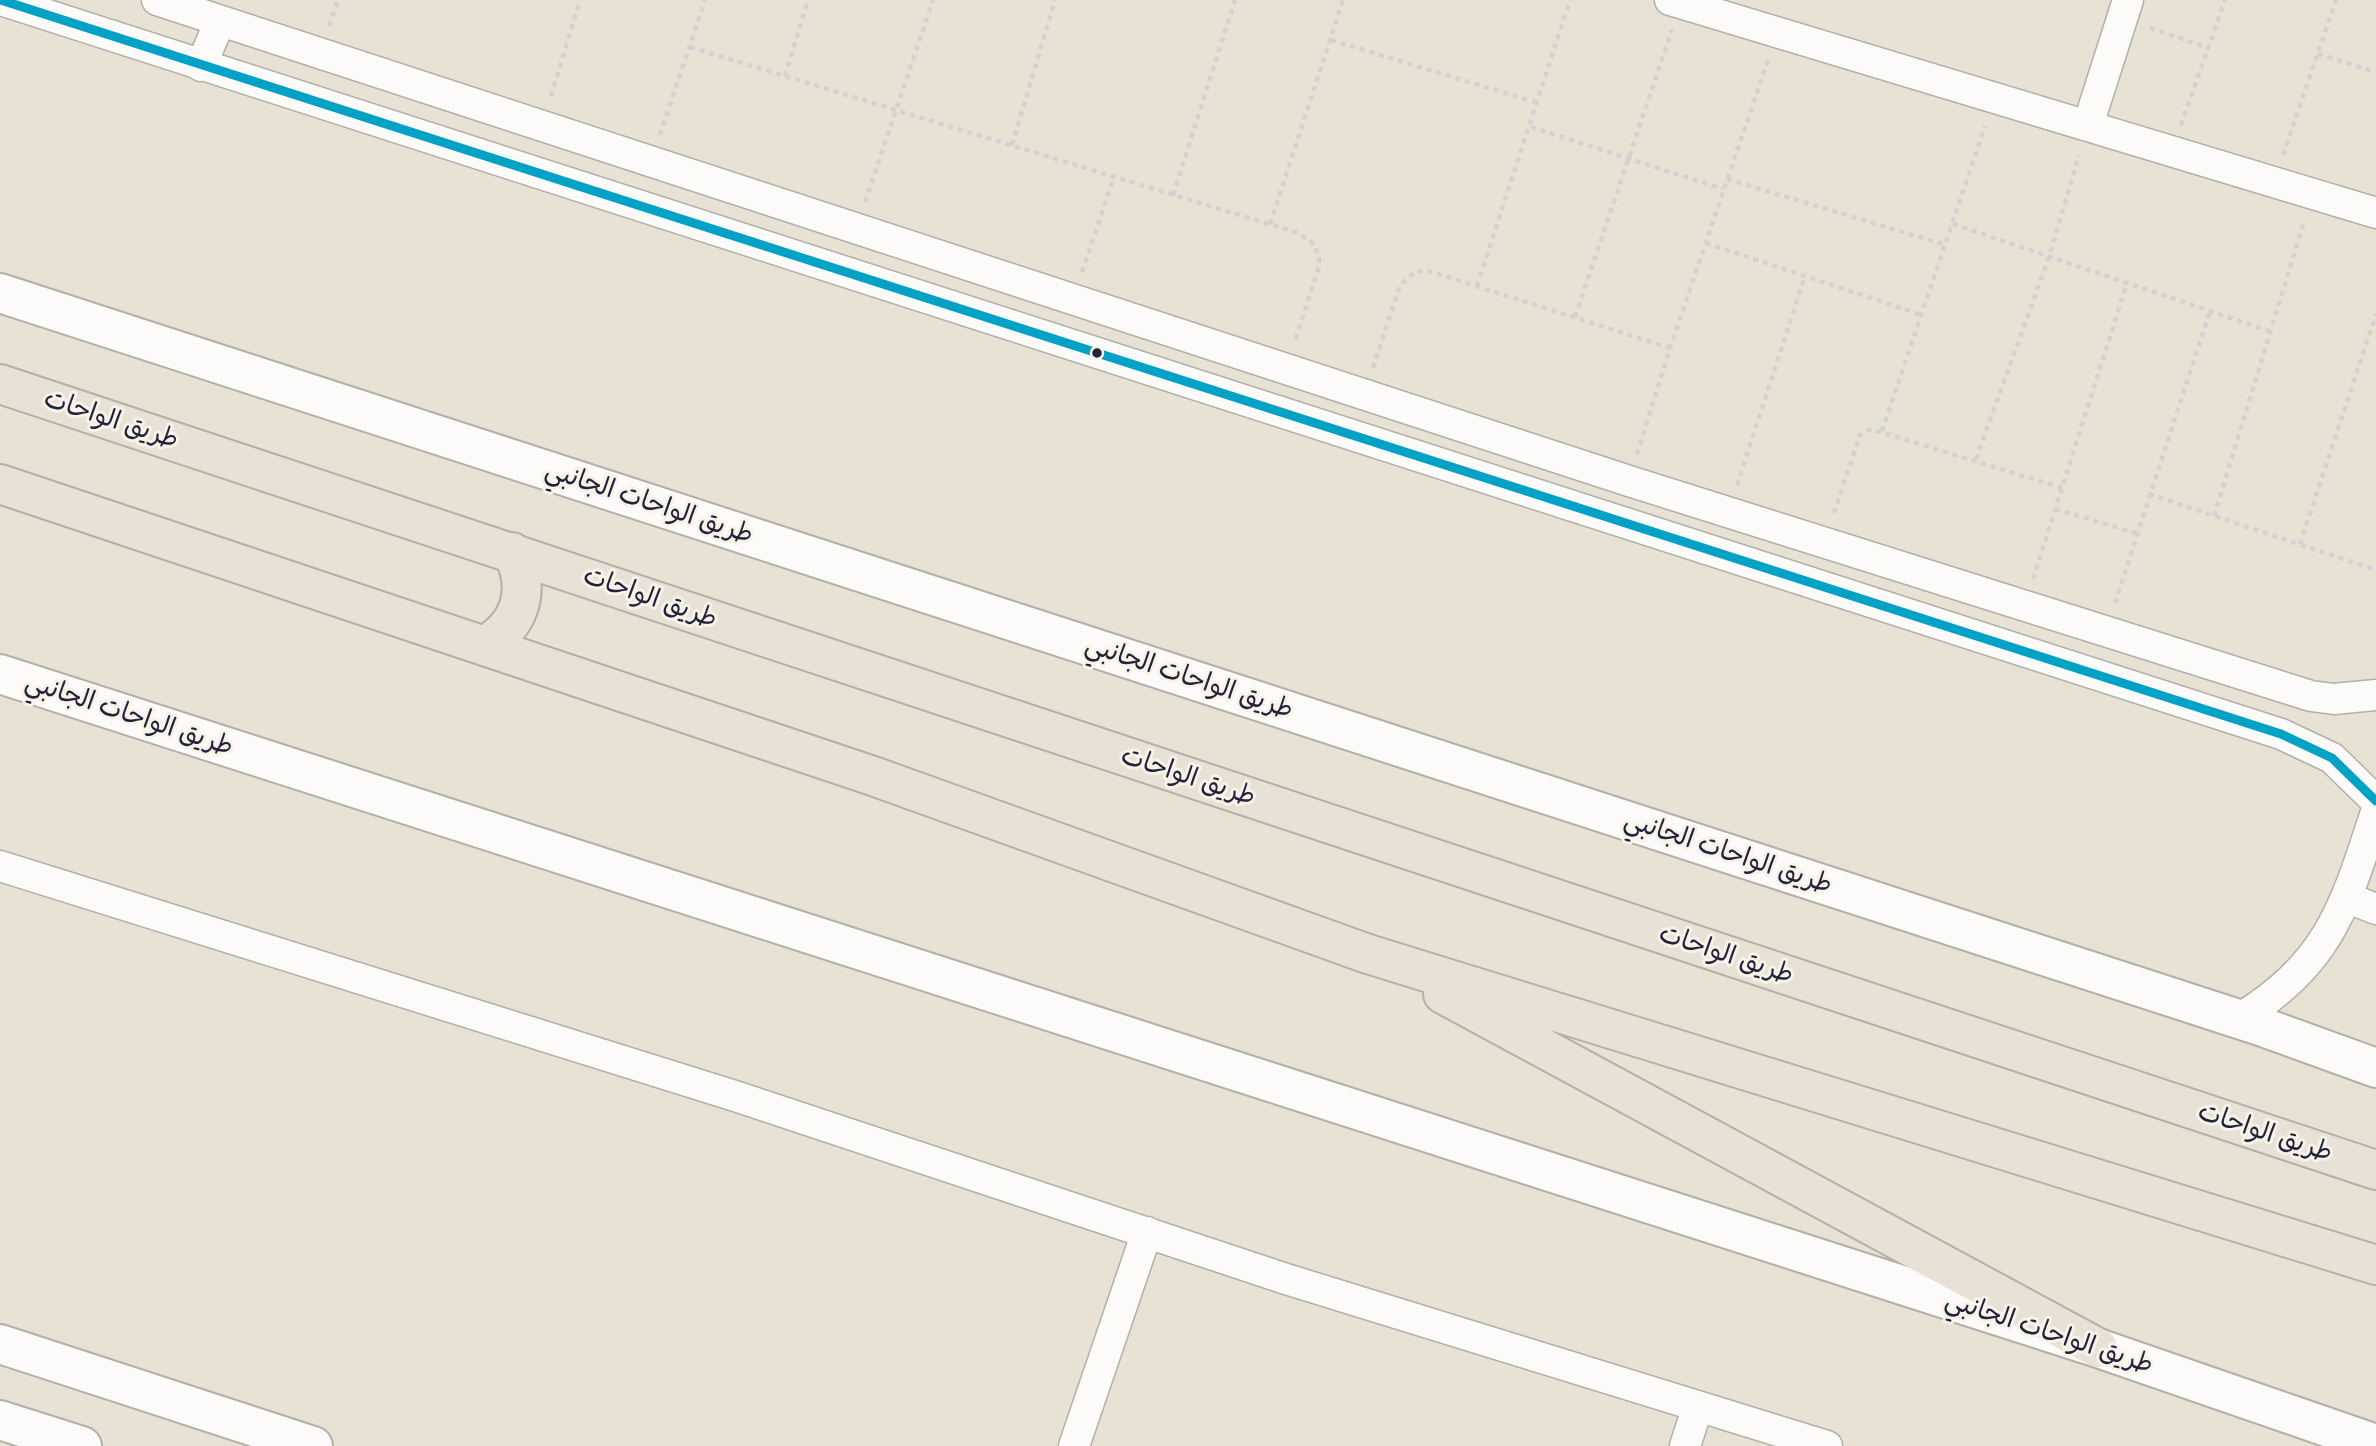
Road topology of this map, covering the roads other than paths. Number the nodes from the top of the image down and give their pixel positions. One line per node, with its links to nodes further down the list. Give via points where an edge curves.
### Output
1 (1, 0): 6 (street)
2 (157, 0): 5 (street)
3 (1675, 2): 7 (street)
4 (2125, 9): 7 (street)
5 (220, 21): 6 (street); 12 (street)
6 (201, 66): 13 (street)
7 (2088, 125): 8 (street)
8 (2376, 213)
9 (0, 293): 24 (street, طريق الواحات الجانبي)
10 (0, 384): 14 (highway, طريق الواحات)
11 (0, 484): 15 (highway)
12 (1716, 509): 13 (street); 17 (street, via 2300,694 2334,699)
13 (1691, 544): 18 (street, via 2281,734 2332,758)
14 (512, 552): 15 (highway, via 523,581 520,604 511,625); 26 (highway, طريق الواحات)
15 (486, 645): 23 (highway, via 873,776)
16 (0, 674): 30 (street, طريق الواحات الجانبي)
17 (2376, 695)
18 (2376, 801)
19 (2376, 812): 21 (street)
20 (0, 866): 27 (street, via 735,1096)
21 (2348, 898): 22 (street); 24 (street, via 2315,956 2293,981)
22 (2376, 909)
23 (1368, 954): 28 (highway); 30 (highway)
24 (2239, 1019): 25 (street, طريق الواحات الجانبي)
25 (2376, 1068)
26 (2376, 1170)
27 (1147, 1232): 31 (street); 36 (street)
28 (2376, 1265)
29 (0, 1344): 35 (street)
30 (2098, 1348): 33 (street, طريق الواحات الجانبي)
31 (1698, 1406): 37 (street); 38 (street)
32 (0, 1420): 34 (street)
33 (2376, 1444)
34 (82, 1446)
35 (313, 1446)
36 (1074, 1446)
37 (1685, 1446)
38 (1827, 1446)

